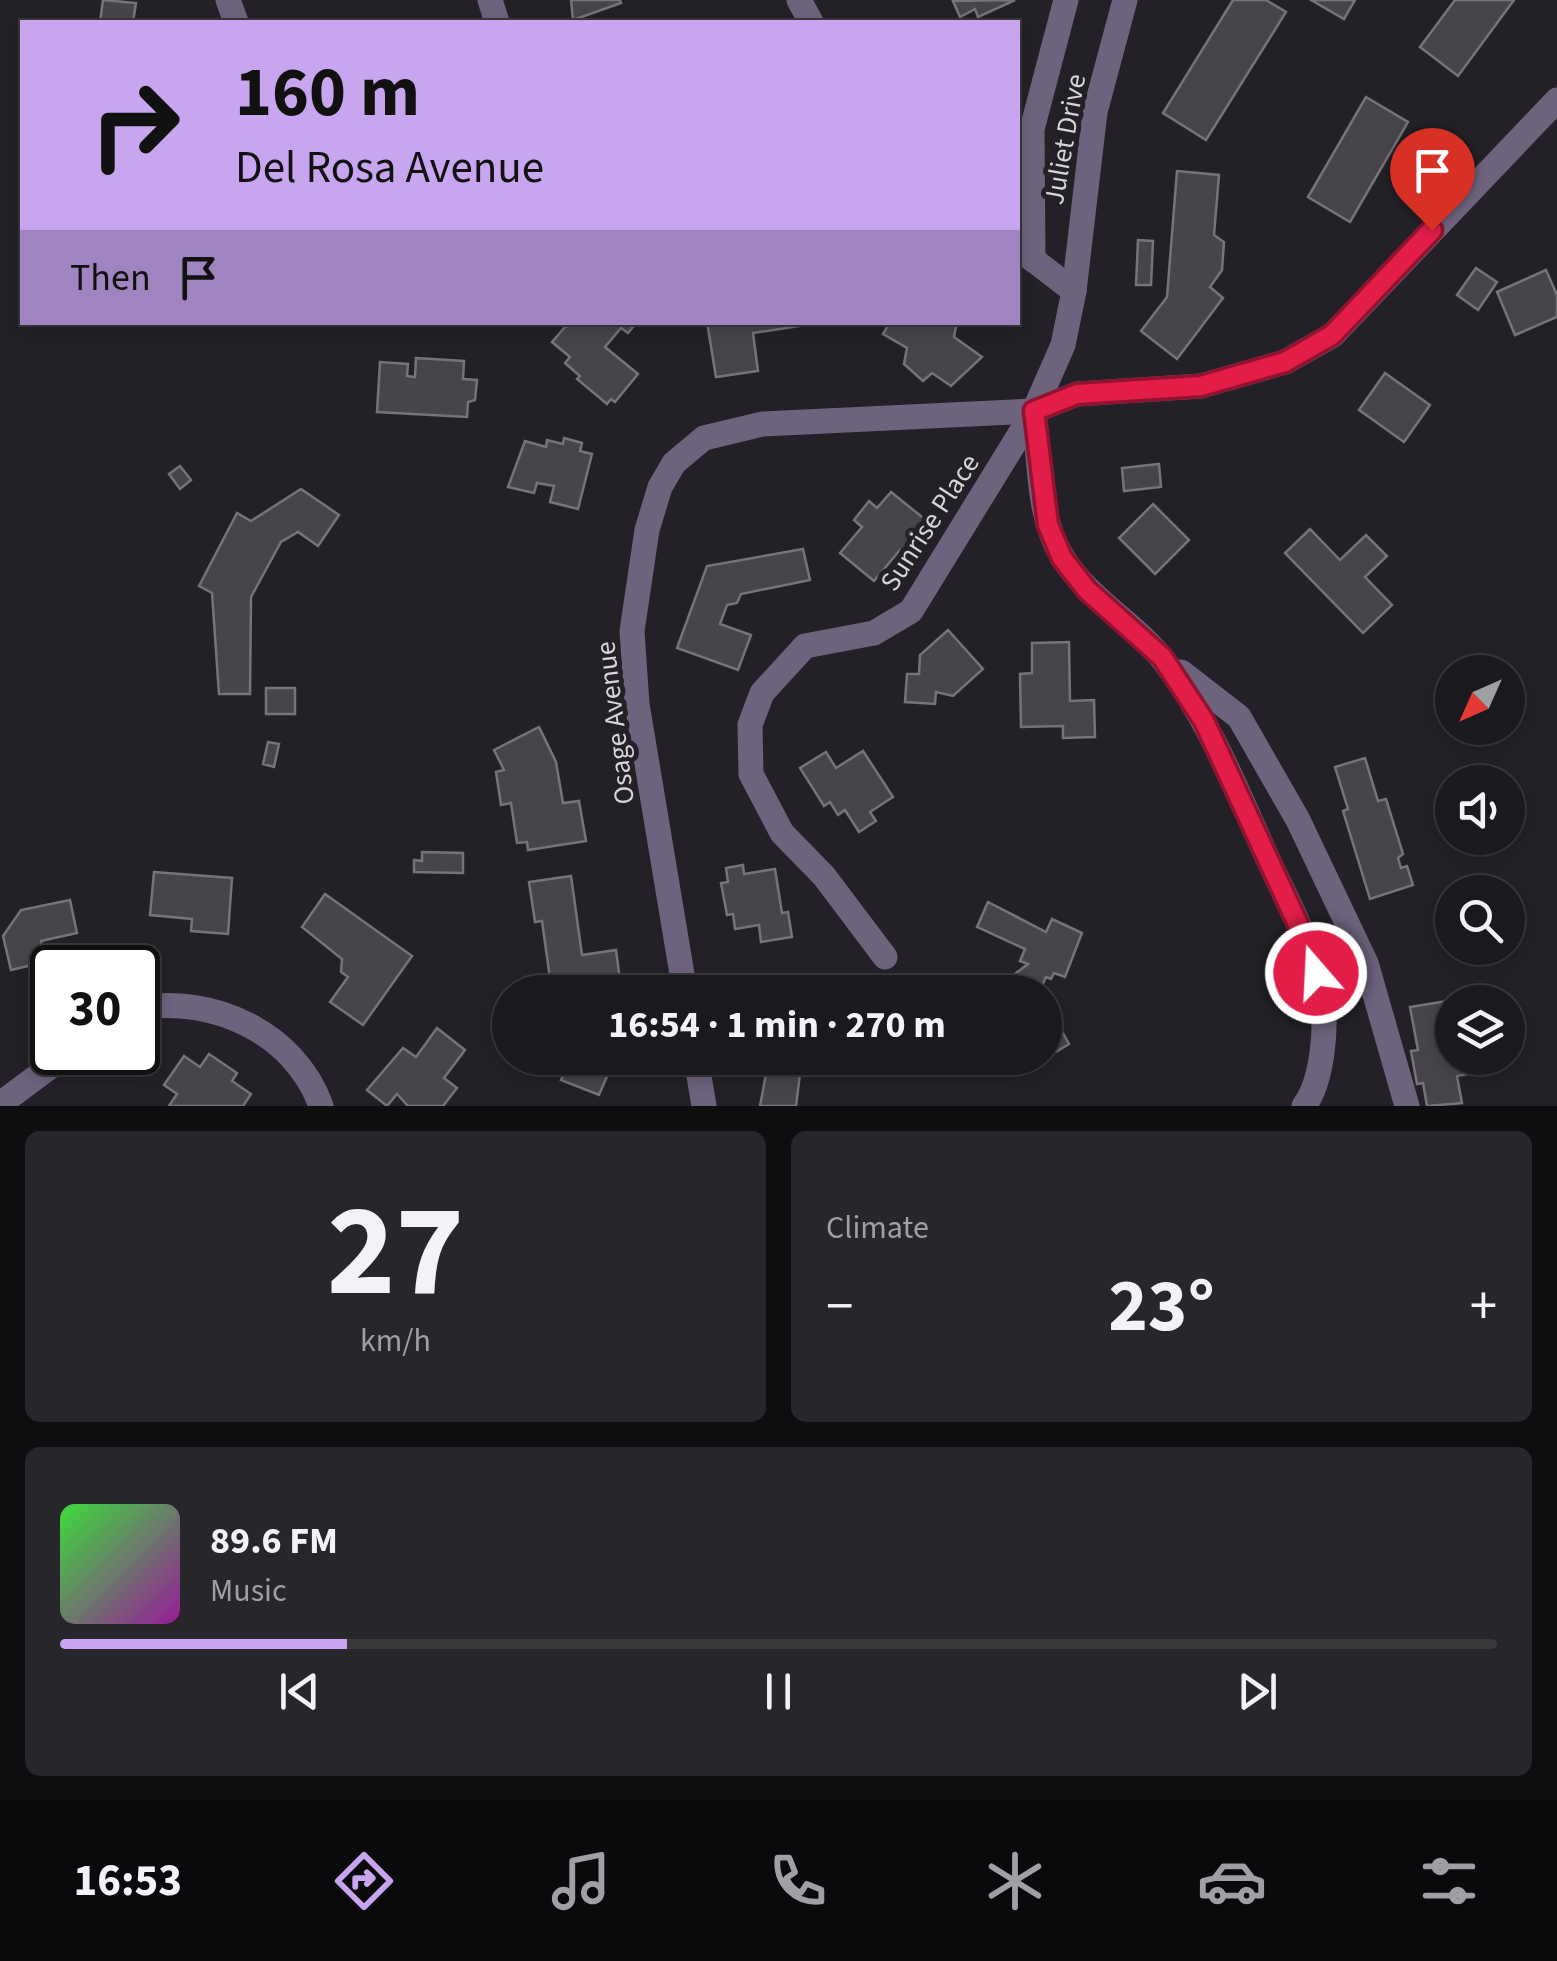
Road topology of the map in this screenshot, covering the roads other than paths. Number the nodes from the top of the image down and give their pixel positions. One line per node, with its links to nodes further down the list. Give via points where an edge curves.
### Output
1 (1066, 0): 4 (street, via 1032,129)
2 (1125, 0): 5 (street, Juliet Drive, via 1095,112)
3 (1557, 100): 6 (street, Osage Avenue, via 1332,335 1285,362 1201,386 1077,394)
4 (1025, 254): 5 (street)
5 (1074, 291): 6 (street, Juliet Drive, via 1063,345)
6 (1034, 411): 7 (street, via 1048,525 1062,558 1087,590); 8 (street, Sunrise Place, via 911,611 874,633 806,646 762,693 750,725 751,774 782,833); 9 (street, Osage Avenue, via 762,424 704,438 674,463 646,530 632,631 637,704)
7 (1162, 657): 16 (street, via 1204,721 1309,948 1322,998 1323,1038); 17 (street, via 1240,716 1298,820 1366,963)
8 (884, 956)
9 (682, 975)
10 (160, 1004): 14 (street, via 243,1021 278,1043 314,1086)
11 (39, 1075): 13 (street)
12 (699, 1075): 15 (street)
13 (0, 1104)
14 (321, 1106)
15 (704, 1106)
16 (1304, 1106)
17 (1408, 1106)

